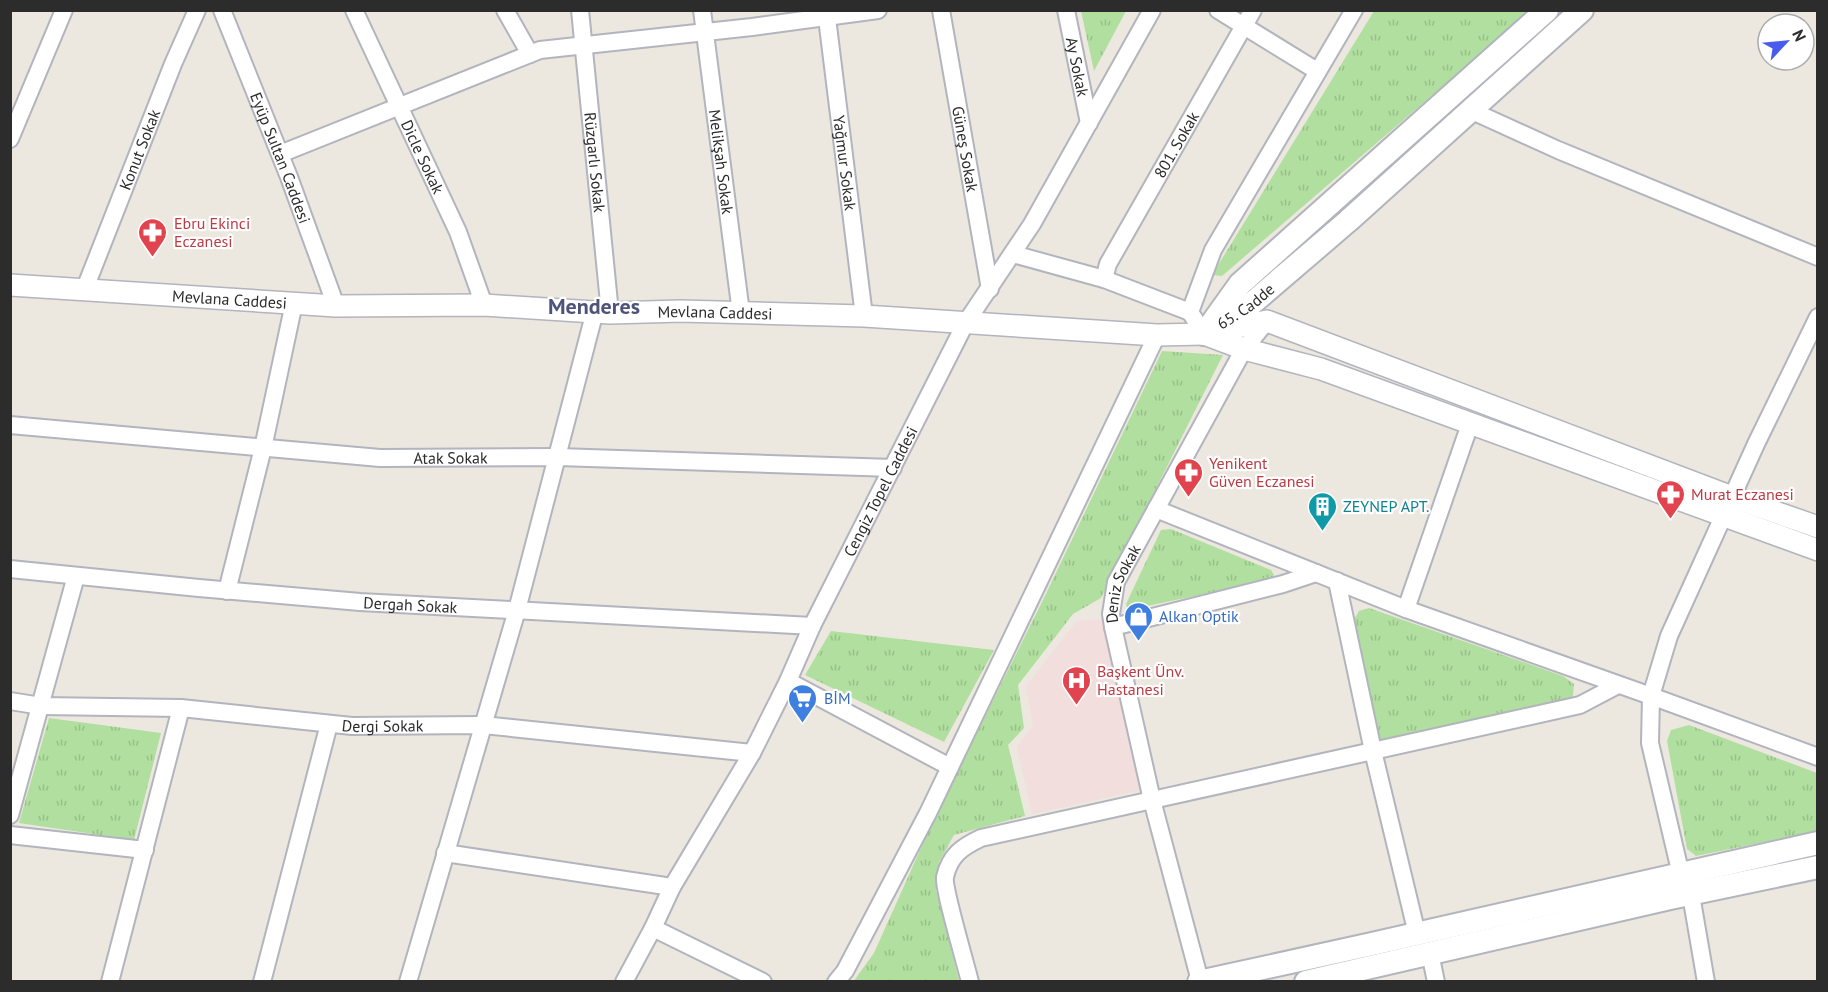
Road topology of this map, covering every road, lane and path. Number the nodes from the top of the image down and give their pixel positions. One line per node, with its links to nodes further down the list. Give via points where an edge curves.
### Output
1 (64, 10): 26 (street)
2 (198, 10): 33 (street, Konut Sokak)
3 (222, 10): 27 (street, Eyüp Sultan Caddesi)
4 (354, 10): 23 (street, Dicle Sokak)
5 (505, 10): 21 (street)
6 (580, 10): 20 (street, Rüzgarlı Sokak)
7 (702, 10): 19 (street, Melikşah Sokak)
8 (878, 10): 17 (street)
9 (941, 10): 32 (street, Güneş Sokak)
10 (1066, 10): 25 (street, Ay Sokak)
11 (1152, 10): 25 (street, Cengiz Topel Caddesi)
12 (1218, 10): 18 (street)
13 (1253, 10): 18 (street, 801. Sokak)
14 (1354, 10): 22 (street)
15 (1547, 10): 44 (main road, 65. Cadde, via 1240,284)
16 (1582, 10): 24 (main road, 65. Cadde)
17 (827, 14): 19 (street); 40 (street, Yağmur Sokak)
18 (1244, 26): 22 (street); 30 (street, 801. Sokak, via 1108,264)
19 (705, 32): 20 (street); 39 (street, Melikşah Sokak)
20 (585, 45): 21 (street); 37 (street, Rüzgarlı Sokak)
21 (530, 54): 23 (street)
22 (1317, 71): 38 (street, via 1214,250)
23 (398, 106): 27 (street); 35 (street, Dicle Sokak, via 458,232)
24 (1470, 110): 29 (street); 44 (main road, 65. Cadde, via 1250,304)
25 (1089, 123): 28 (street, Cengiz Topel Caddesi)
26 (10, 139)
27 (280, 154): 36 (street, Eyüp Sultan Caddesi)
28 (1013, 254): 30 (street); 32 (street, Cengiz Topel Caddesi)
29 (1818, 257)
30 (1104, 279): 38 (street)
31 (10, 285): 33 (street, Mevlana Caddesi)
32 (990, 289): 43 (street, Cengiz Topel Caddesi)
33 (84, 291): 34 (street, Mevlana Caddesi)
34 (294, 303): 36 (street, Mevlana Caddesi); 49 (street)
35 (484, 305): 36 (street, Mevlana Caddesi); 37 (street, Mevlana Caddesi)
36 (336, 306)
37 (603, 312): 39 (street, Mevlana Caddesi); 50 (street, Rüzgarlı Sokak)
38 (1190, 312): 44 (street)
39 (741, 313): 40 (street, Mevlana Caddesi)
40 (864, 316): 43 (street, Mevlana Caddesi)
41 (1818, 317): 52 (street)
42 (1267, 321): 44 (street); 46 (street, Deniz Sokak); 52 (street)
43 (965, 324): 45 (street, Mevlana Caddesi); 51 (street, Cengiz Topel Caddesi)
44 (1204, 334): 45 (street, Mevlana Caddesi); 46 (street)
45 (1157, 335): 77 (street)
46 (1244, 349): 47 (street, via 1321,369); 53 (street, Deniz Sokak)
47 (1470, 424): 54 (street); 62 (street)
48 (10, 425): 49 (street, Atak Sokak)
49 (263, 448): 50 (street, Atak Sokak, via 380,458); 61 (street)
50 (558, 457): 51 (street, Atak Sokak); 63 (street, Rüzgarlı Sokak)
51 (893, 468): 64 (street, Cengiz Topel Caddesi)
52 (1732, 497): 54 (street); 55 (street)
53 (1156, 509): 58 (street); 65 (street, Deniz Sokak, via 1116,582)
54 (1723, 517): 56 (street); 68 (street, via 1670,636)
55 (1818, 527)
56 (1818, 550)
57 (10, 569): 59 (street, Dergah Sokak)
58 (1316, 573): 60 (street); 65 (street)
59 (76, 576): 61 (street, Dergah Sokak); 70 (street)
60 (1337, 581): 62 (street); 74 (street)
61 (227, 591): 63 (street, Dergah Sokak)
62 (1406, 609): 67 (street)
63 (517, 610): 64 (street, Dergah Sokak); 73 (street, Rüzgarlı Sokak)
64 (812, 626): 66 (street, Cengiz Topel Caddesi)
65 (1113, 627): 78 (street, Deniz Sokak)
66 (788, 681): 75 (street, Cengiz Topel Caddesi); 77 (street)
67 (1618, 685): 68 (street); 74 (street, via 1580,705)
68 (1651, 696): 76 (street); 85 (street, via 1650,742)
69 (10, 701): 70 (street, Dergi Sokak)
70 (41, 706): 71 (street, Dergi Sokak); 79 (street)
71 (181, 708): 72 (street, Dergi Sokak); 82 (street)
72 (329, 724): 73 (street, Dergi Sokak); 91 (street)
73 (483, 725): 75 (street, Dergi Sokak); 83 (street, Rüzgarlı Sokak)
74 (1373, 751): 78 (street); 88 (street)
75 (752, 753): 86 (street, Cengiz Topel Caddesi)
76 (1818, 757)
77 (950, 767): 95 (street, via 845,971)
78 (1152, 800): 96 (street, via 981,838 962,846 950,862 944,880); 97 (street, Deniz Sokak)
79 (10, 815)
80 (10, 835): 82 (street)
81 (1818, 843): 85 (main road)
82 (145, 850): 90 (street)
83 (445, 853): 86 (street); 92 (street, Rüzgarlı Sokak)
84 (1818, 867): 85 (main road)
85 (1686, 884): 88 (main road, via 1583,895); 89 (main road); 100 (street)
86 (672, 887): 87 (street, Cengiz Topel Caddesi)
87 (653, 928): 93 (street, Cengiz Topel Caddesi); 94 (street)
88 (1417, 934): 97 (main road)
89 (1430, 953): 98 (main road); 99 (street)
90 (110, 981)
91 (262, 981)
92 (408, 981)
93 (624, 981)
94 (763, 981)
95 (836, 981)
96 (970, 981)
97 (1200, 981)
98 (1306, 981)
99 (1436, 981)
100 (1706, 981)

